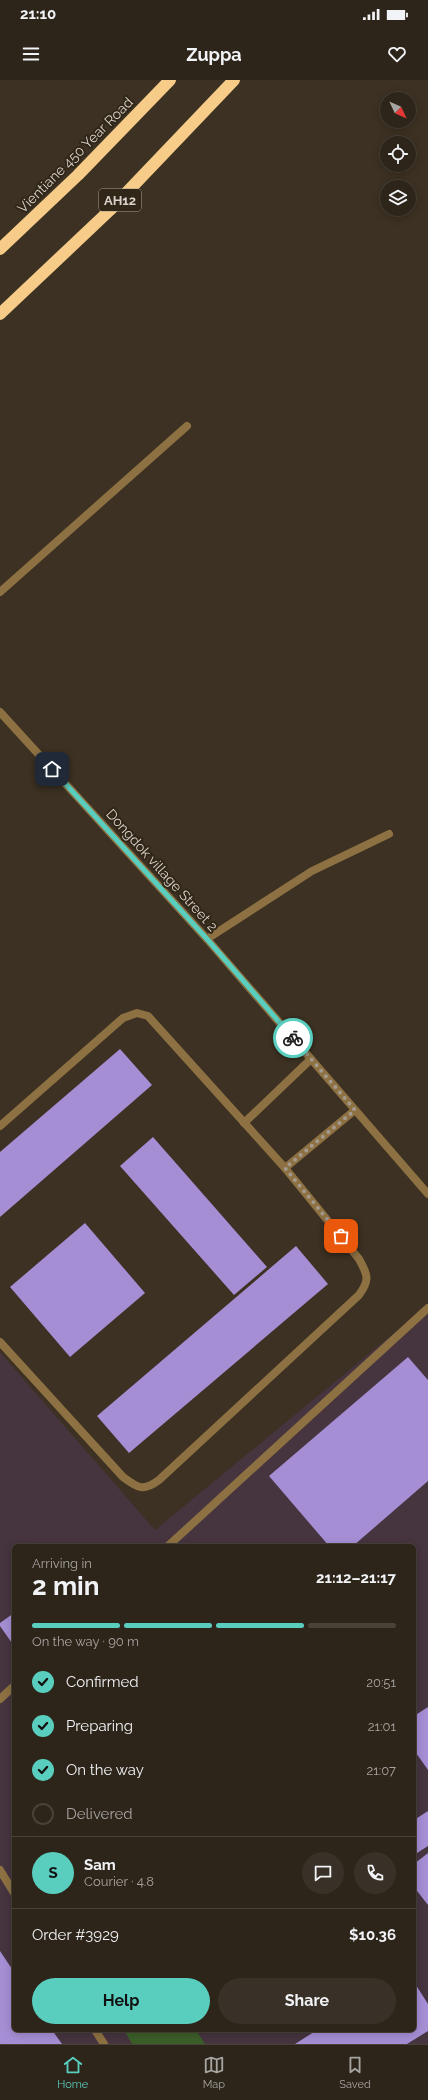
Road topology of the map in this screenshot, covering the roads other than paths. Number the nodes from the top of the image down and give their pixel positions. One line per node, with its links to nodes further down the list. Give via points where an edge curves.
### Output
1 (170, 80): 3 (highway, Vientiane 450 Year Road, via 78,175)
2 (234, 80): 4 (highway, AH12, via 110,210)
3 (0, 249)
4 (0, 314)
5 (187, 426): 6 (street)
6 (0, 592)
7 (0, 712): 9 (street, Dongdok village Street 2)
8 (389, 834): 9 (street, via 312,871)
9 (207, 939): 10 (street, Dongdok village Street 2)
10 (311, 1058): 11 (street, Dongdok village Street 2); 12 (street)
11 (355, 1110): 14 (street); 15 (street, Dongdok village Street 2)
12 (244, 1123): 13 (street, via 148,1016 137,1013 123,1018 113,1026); 14 (street)
13 (0, 1126)
14 (285, 1168): 17 (street, via 359,1259 366,1272 366,1284 359,1295 151,1486 134,1486 123,1477)
15 (428, 1194)
16 (428, 1308): 18 (street)
17 (0, 1342)
18 (170, 1544)
19 (12, 1688): 20 (street)
20 (0, 1698)
21 (0, 1870): 22 (street)
22 (12, 1890)
23 (96, 2032): 24 (street)
24 (104, 2044)

